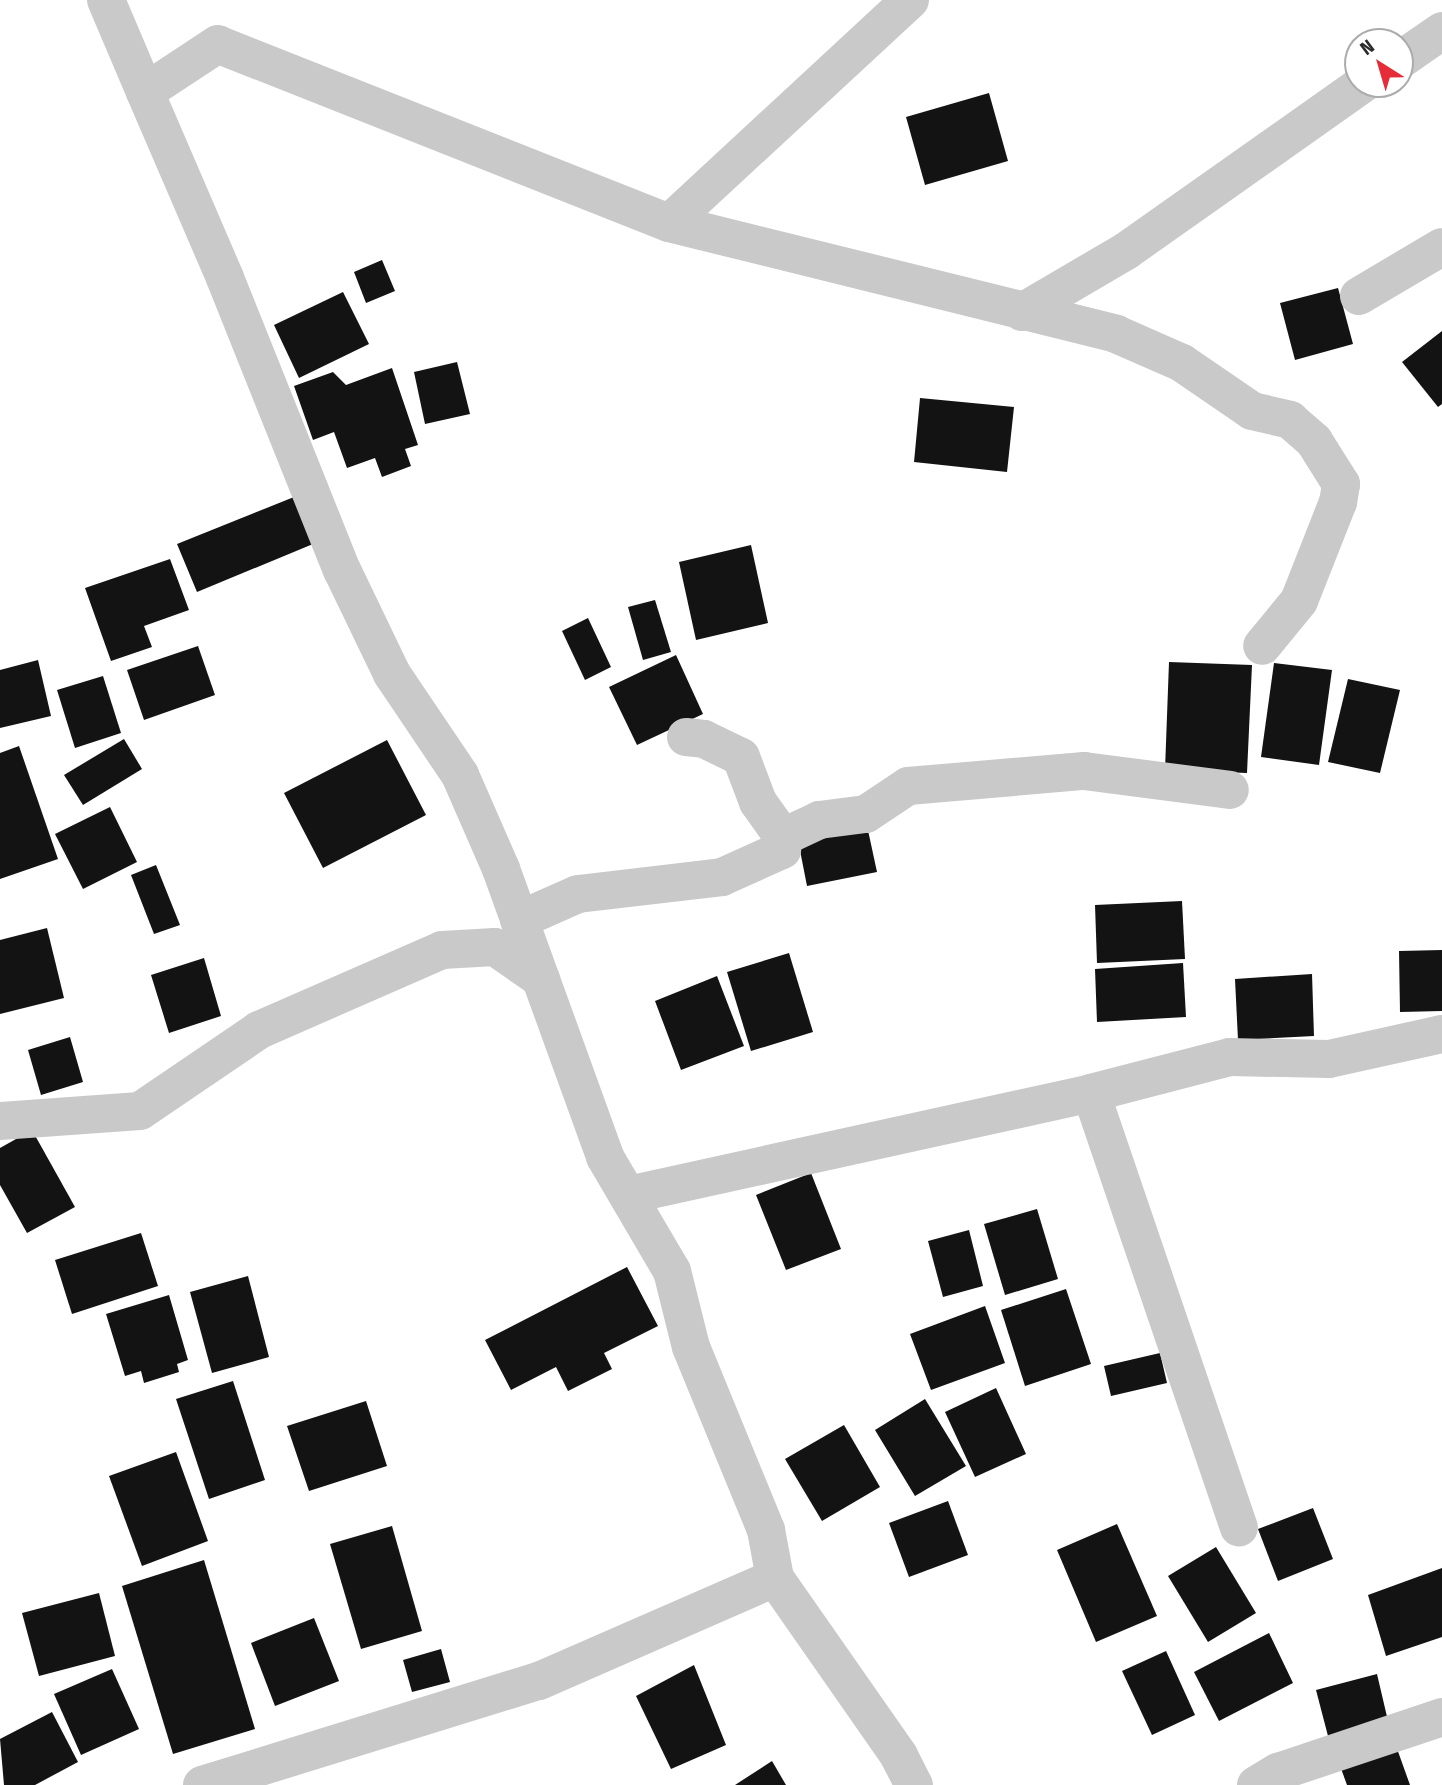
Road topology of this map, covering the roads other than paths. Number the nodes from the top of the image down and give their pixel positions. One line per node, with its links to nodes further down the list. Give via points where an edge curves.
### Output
1 (106, 0): 5 (street)
2 (910, 0): 7 (street)
3 (1442, 31): 4 (street)
4 (1414, 50)
5 (145, 92): 7 (street, via 218,44); 15 (street, via 342,570 392,674 460,775)
6 (1344, 97): 10 (street, via 1126,251)
7 (668, 223): 10 (street)
8 (1442, 247): 9 (street)
9 (1359, 296)
10 (1022, 312): 11 (street, via 1151,347 1252,411 1290,420 1314,441 1341,484 1338,502 1299,601)
11 (1262, 646)
12 (686, 737): 14 (street, via 704,739 741,757 758,802)
13 (1230, 790): 14 (street, via 1084,771 908,786 866,814 819,820)
14 (783, 837): 15 (street, via 782,850 722,877 578,894)
15 (520, 920): 16 (street)
16 (541, 979): 19 (street, via 495,947 442,950 258,1030 140,1111); 20 (street, via 605,1157)
17 (1442, 1034): 18 (street, via 1329,1059 1230,1057)
18 (1091, 1093): 20 (street); 21 (street)
19 (0, 1121)
20 (628, 1195): 22 (street, via 672,1271 691,1347 766,1530)
21 (1239, 1527)
22 (775, 1578): 24 (street, via 539,1681); 25 (street, via 899,1756)
23 (1442, 1717): 26 (street, via 1278,1772)
24 (205, 1785)
25 (914, 1785)
26 (1256, 1785)

